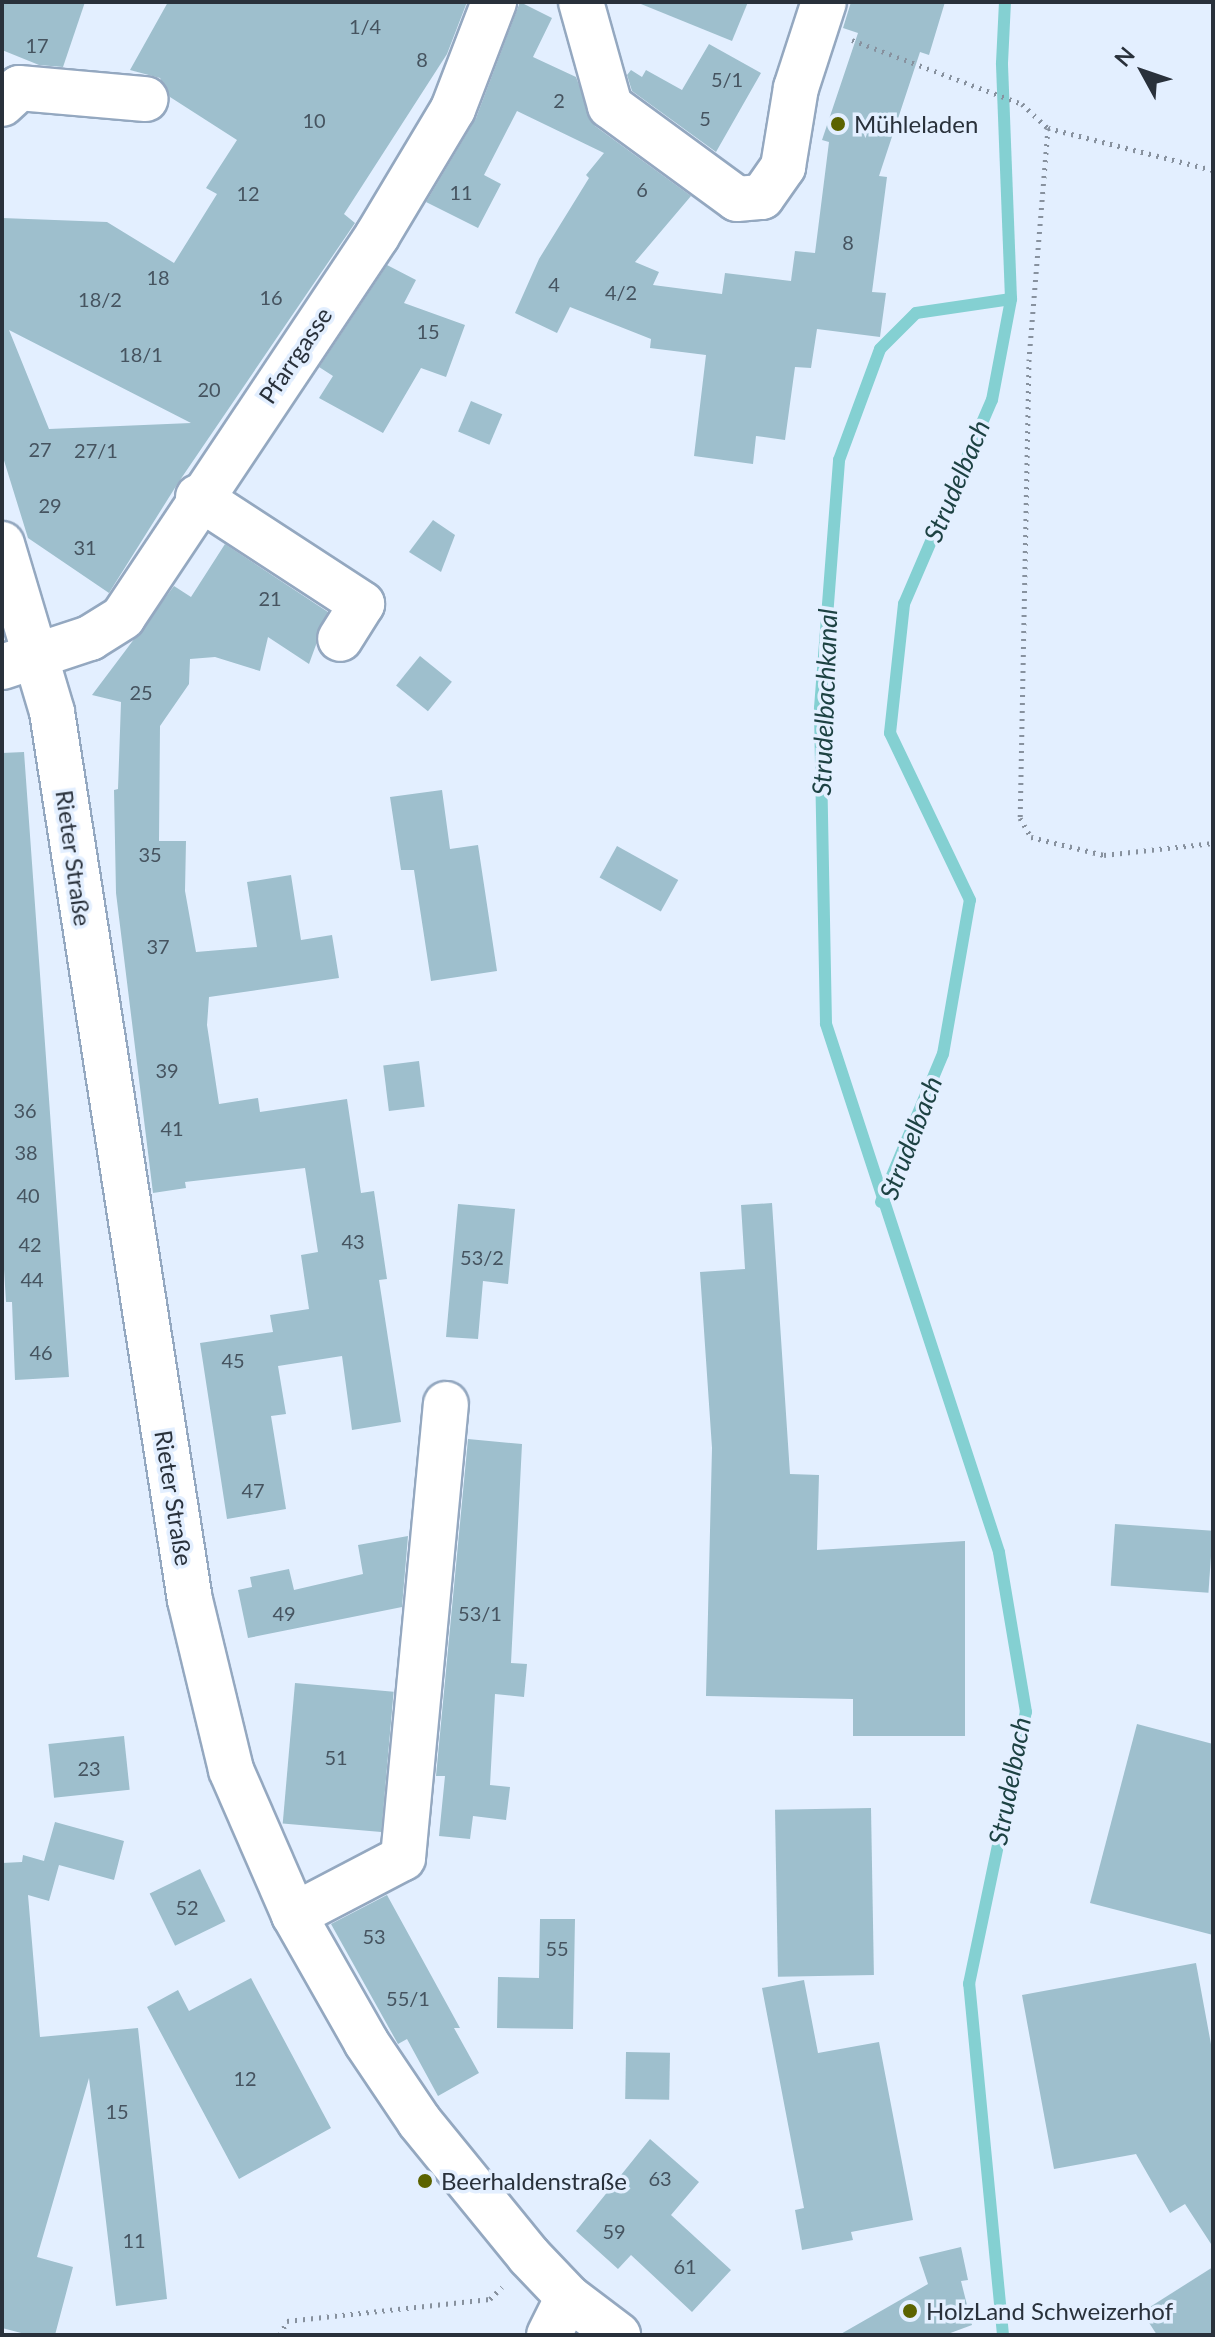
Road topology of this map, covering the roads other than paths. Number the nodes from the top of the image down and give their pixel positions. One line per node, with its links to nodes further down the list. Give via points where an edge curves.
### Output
1 (494, 2): 6 (street, Pfarrgasse, via 453,109 377,236)
2 (581, 2): 3 (street, via 610,106 737,199 762,197 783,167 796,88)
3 (820, 14)
4 (146, 99): 5 (street, via 19,88)
5 (5, 100)
6 (198, 497): 8 (street, via 362,604); 9 (street, Pfarrgasse, via 123,617 90,638)
7 (2, 544): 9 (street, Rieter Straße)
8 (340, 639)
9 (21, 663): 11 (street, Rieter Straße, via 65,785 190,1600 231,1770)
10 (446, 1404): 11 (street, via 403,1858)
11 (294, 1915): 12 (street, Rieter Straße, via 366,2042 419,2121)
12 (568, 2297): 13 (street); 14 (street, Rieter Straße)
13 (549, 2335)
14 (618, 2335)

